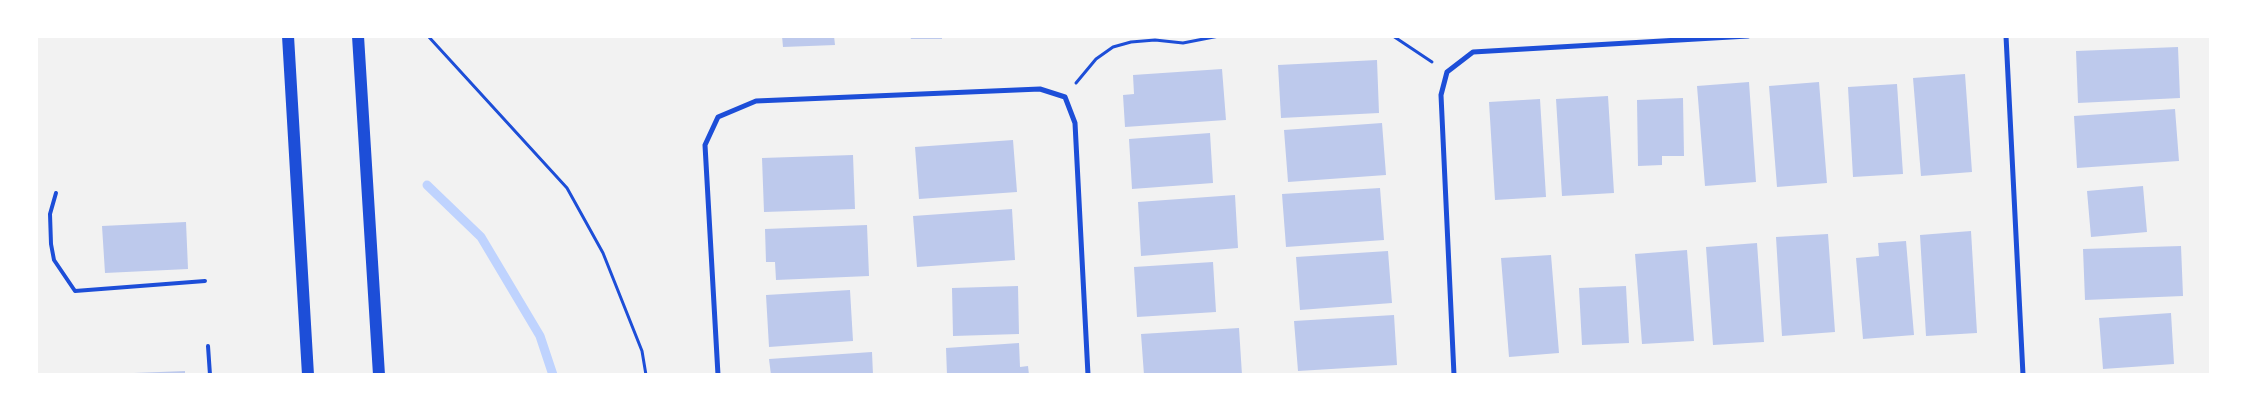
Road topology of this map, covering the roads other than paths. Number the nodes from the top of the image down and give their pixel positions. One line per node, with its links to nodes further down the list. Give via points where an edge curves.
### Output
1 (288, 36): 9 (main road)
2 (358, 36): 10 (main road)
3 (1748, 36): 13 (street, via 1473,52 1447,72 1441,94)
4 (2006, 36): 14 (street)
5 (56, 193): 6 (lane, via 50,214 54,260 75,291)
6 (205, 281)
7 (208, 346): 8 (lane)
8 (210, 375)
9 (308, 375)
10 (378, 375)
11 (718, 375): 12 (street, via 705,145 718,117 756,101 1040,89 1065,97 1075,123)
12 (1088, 375)
13 (1454, 375)
14 (2023, 375)

